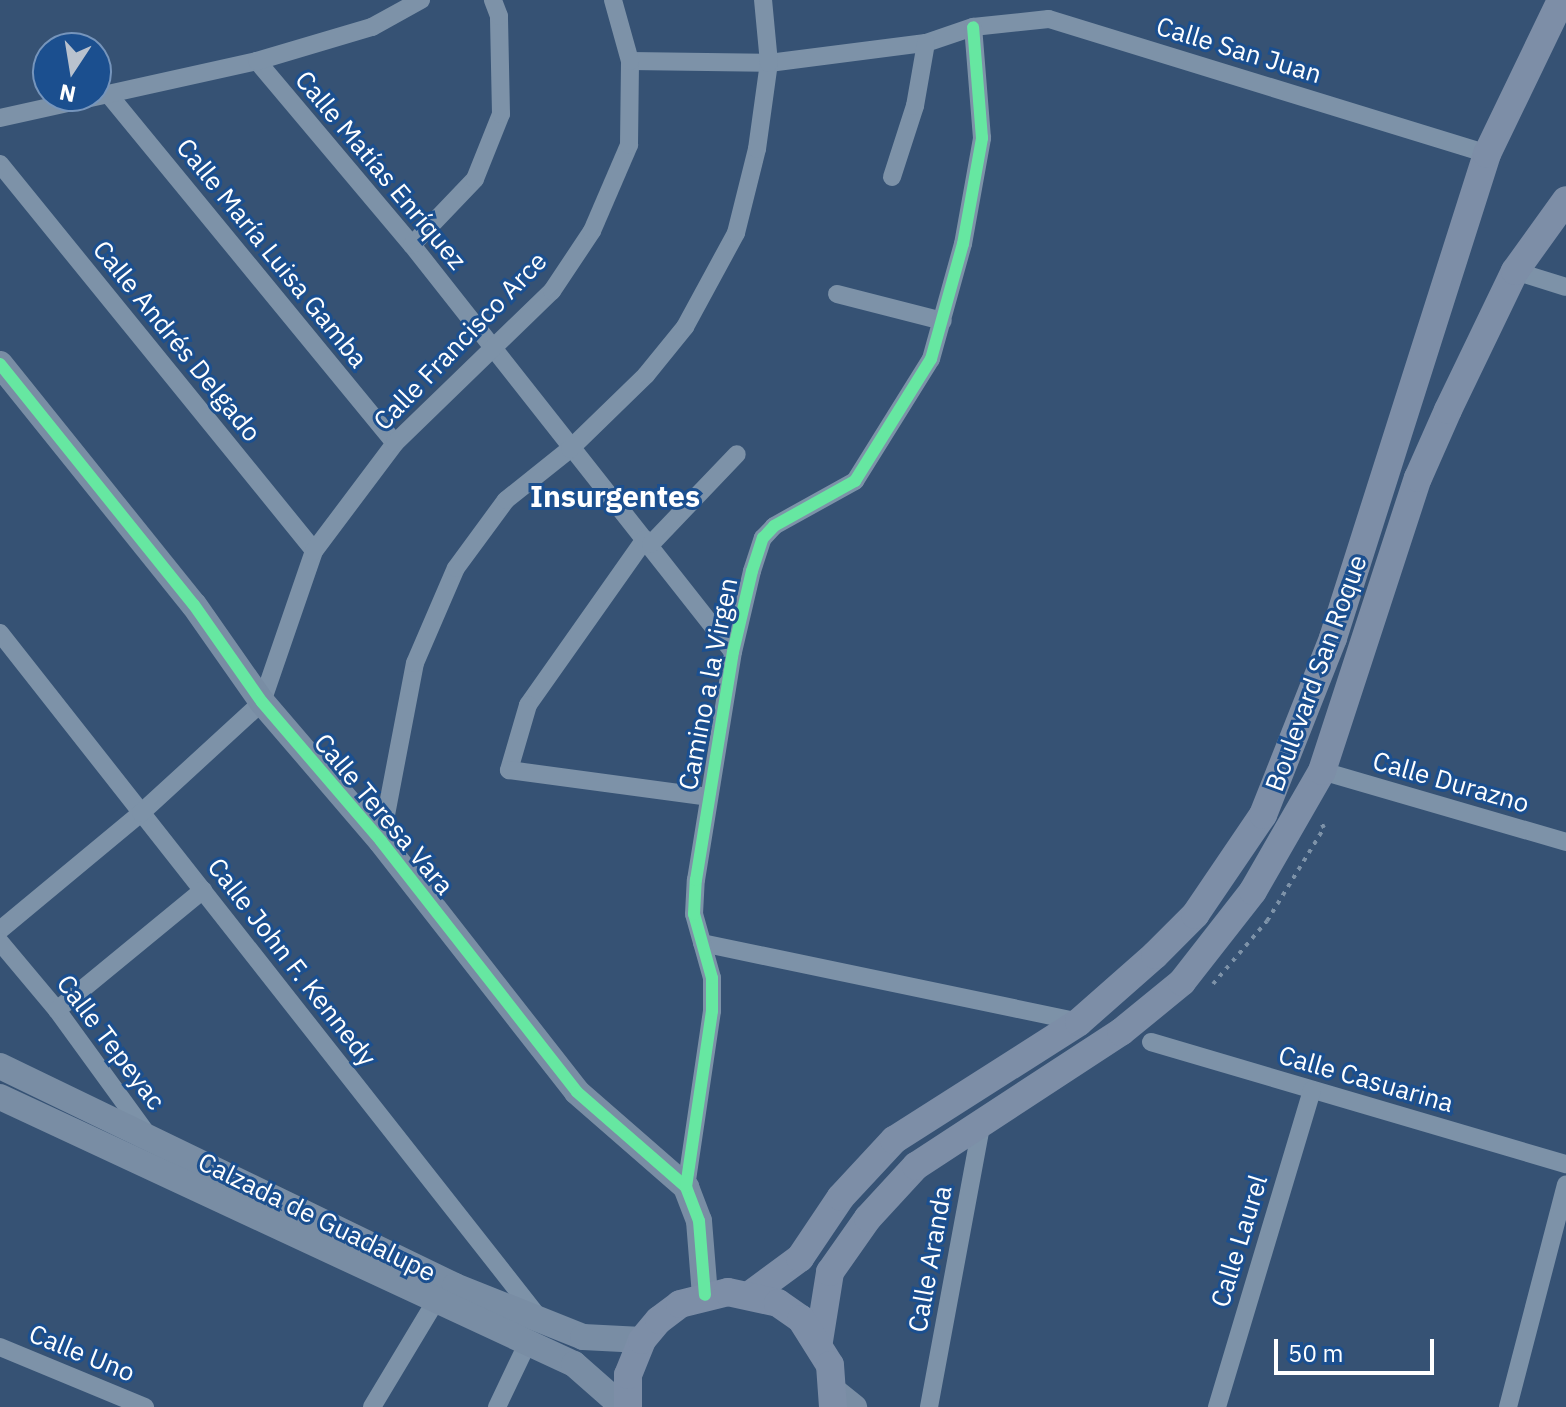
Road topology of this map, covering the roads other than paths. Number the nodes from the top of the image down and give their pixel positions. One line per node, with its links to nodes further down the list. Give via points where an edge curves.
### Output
1 (421, 0): 9 (street, via 372,27)
2 (493, 0): 20 (street, via 499,16 501,114 475,179)
3 (613, 0): 10 (street, Calle Francisco Arce)
4 (763, 0): 11 (street)
5 (1561, 0): 16 (main road, Boulevard San Roque)
6 (1050, 10): 7 (street, Calle San Juan); 16 (street, Calle San Juan)
7 (973, 27): 8 (street, Calle San Juan); 24 (street, Camino a la Virgen, via 982,138)
8 (926, 43): 11 (street, Calle San Juan); 18 (street, via 915,106)
9 (257, 61): 12 (street); 20 (street, Calle Matías Enríquez)
10 (630, 61): 11 (street, Calle San Juan); 25 (street, Calle Francisco Arce, via 629,145 592,231 552,291)
11 (769, 63): 28 (street, via 757,149 736,233 714,280 646,375)
12 (112, 94)
13 (112, 99): 27 (street, Calle María Luisa Gamba)
14 (32, 111): 15 (street)
15 (0, 118)
16 (1487, 154): 45 (main road, Boulevard San Roque, via 1333,638 1263,815 1195,915)
17 (0, 164): 31 (street, Calle Andrés Delgado)
18 (892, 177)
19 (1566, 200): 21 (main road, Boulevard San Roque)
20 (412, 245): 25 (street, Calle Matías Enríquez)
21 (1515, 271): 22 (street); 35 (main road, Boulevard San Roque, via 1418,478)
22 (1566, 287)
23 (837, 294): 24 (street)
24 (943, 321): 33 (street, Camino a la Virgen, via 912,394 855,481 786,518 763,538)
25 (494, 349): 27 (street, Calle Francisco Arce); 28 (street, Calle Matías Enríquez)
26 (0, 364): 34 (main road, Calle Teresa Vara, via 194,605)
27 (395, 443): 31 (street, Calle Francisco Arce)
28 (570, 449): 30 (street, Calle Matías Enríquez); 38 (street, via 506,500 482,527 434,613 415,663)
29 (737, 454): 30 (street)
30 (648, 541): 33 (street, Calle Matías Enríquez); 36 (street, via 528,705 509,770)
31 (314, 551): 34 (street, Calle Francisco Arce)
32 (0, 633): 37 (street, Calle John F. Kennedy)
33 (733, 652): 36 (street, Camino a la Virgen)
34 (262, 702): 37 (street); 38 (main road, Calle Teresa Vara)
35 (1322, 771): 39 (street, Calle Durazno); 50 (main road, Boulevard San Roque, via 1253,891 1182,982 1121,1032)
36 (708, 797): 43 (street, Camino a la Virgen, via 694,903)
37 (141, 813): 40 (street, Calle John F. Kennedy); 41 (street)
38 (381, 841): 55 (main road, Calle Teresa Vara, via 577,1092)
39 (1566, 842)
40 (203, 890): 44 (street); 59 (street, Calle John F. Kennedy)
41 (0, 930)
42 (0, 942): 44 (street, Calle Tepeyac)
43 (702, 943): 45 (street); 55 (street, Camino a la Virgen, via 712,978 712,1011)
44 (57, 1010): 51 (street, Calle Tepeyac)
45 (1079, 1022): 56 (main road, Boulevard San Roque, via 894,1140 841,1197 800,1258)
46 (1151, 1042): 48 (street, Calle Casuarina)
47 (0, 1066): 51 (main road, Calzada de Guadalupe)
48 (1312, 1090): 52 (street, Calle Casuarina); 69 (street, Calle Laurel)
49 (0, 1097): 53 (main road, Calzada de Guadalupe)
50 (982, 1120): 61 (main road, Boulevard San Roque, via 916,1166 868,1218 830,1272); 68 (street, Calle Aranda)
51 (146, 1133): 53 (street, Calle Tepeyac); 59 (main road, Calzada de Guadalupe, via 455,1286)
52 (1566, 1164)
53 (173, 1177): 58 (main road, Calzada de Guadalupe)
54 (1566, 1184): 70 (street)
55 (686, 1187): 57 (main road, Calle Teresa Vara, via 699,1221)
56 (751, 1294): 57 (main road); 61 (main road, via 778,1303)
57 (705, 1295): 60 (main road, via 680,1304)
58 (437, 1299): 59 (main road, Calzada de Guadalupe); 65 (street)
59 (536, 1332): 60 (main road, Calzada de Guadalupe); 66 (street); 67 (main road, Calzada de Guadalupe)
60 (642, 1340): 67 (main road, via 628,1375)
61 (819, 1341): 63 (main road)
62 (0, 1347): 64 (street, Calle Uno)
63 (840, 1402)
64 (145, 1407)
65 (372, 1407)
66 (497, 1407)
67 (626, 1407)
68 (929, 1407)
69 (1217, 1407)
70 (1508, 1407)

